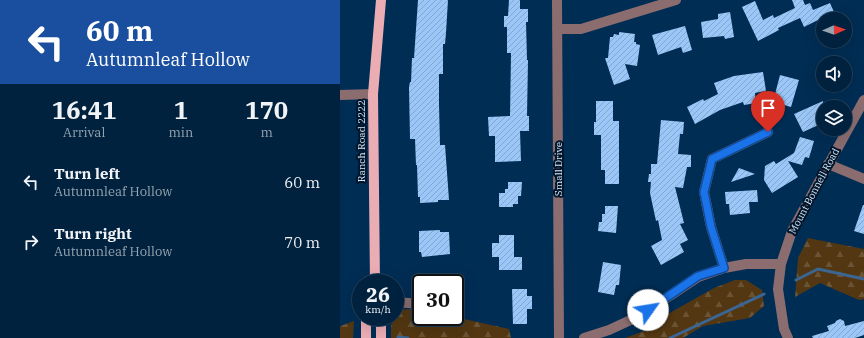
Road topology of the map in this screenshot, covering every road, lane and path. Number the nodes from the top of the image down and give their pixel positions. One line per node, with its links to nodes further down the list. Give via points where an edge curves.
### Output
1 (381, 0): 5 (main road, Ranch Road 2222)
2 (557, 0): 4 (street, Small Drive)
3 (676, 0): 4 (street, via 581,28)
4 (557, 29): 18 (street, Small Drive)
5 (373, 94): 6 (street); 13 (main road, Ranch Road 2222)
6 (340, 95)
7 (864, 100): 9 (street, Mount Bonnell Road)
8 (768, 132): 12 (street, via 712,159 704,192 711,227)
9 (828, 164): 10 (street); 11 (street, Mount Bonnell Road, via 792,231)
10 (864, 179)
11 (781, 264): 12 (street, via 746,264); 20 (street, Mount Bonnell Road, via 778,289 784,329)
12 (724, 268): 19 (street, via 698,276 637,317)
13 (375, 274)
14 (366, 326): 16 (main road)
15 (381, 326): 17 (main road)
16 (366, 338)
17 (381, 338)
18 (559, 338)
19 (584, 338)
20 (788, 338)

